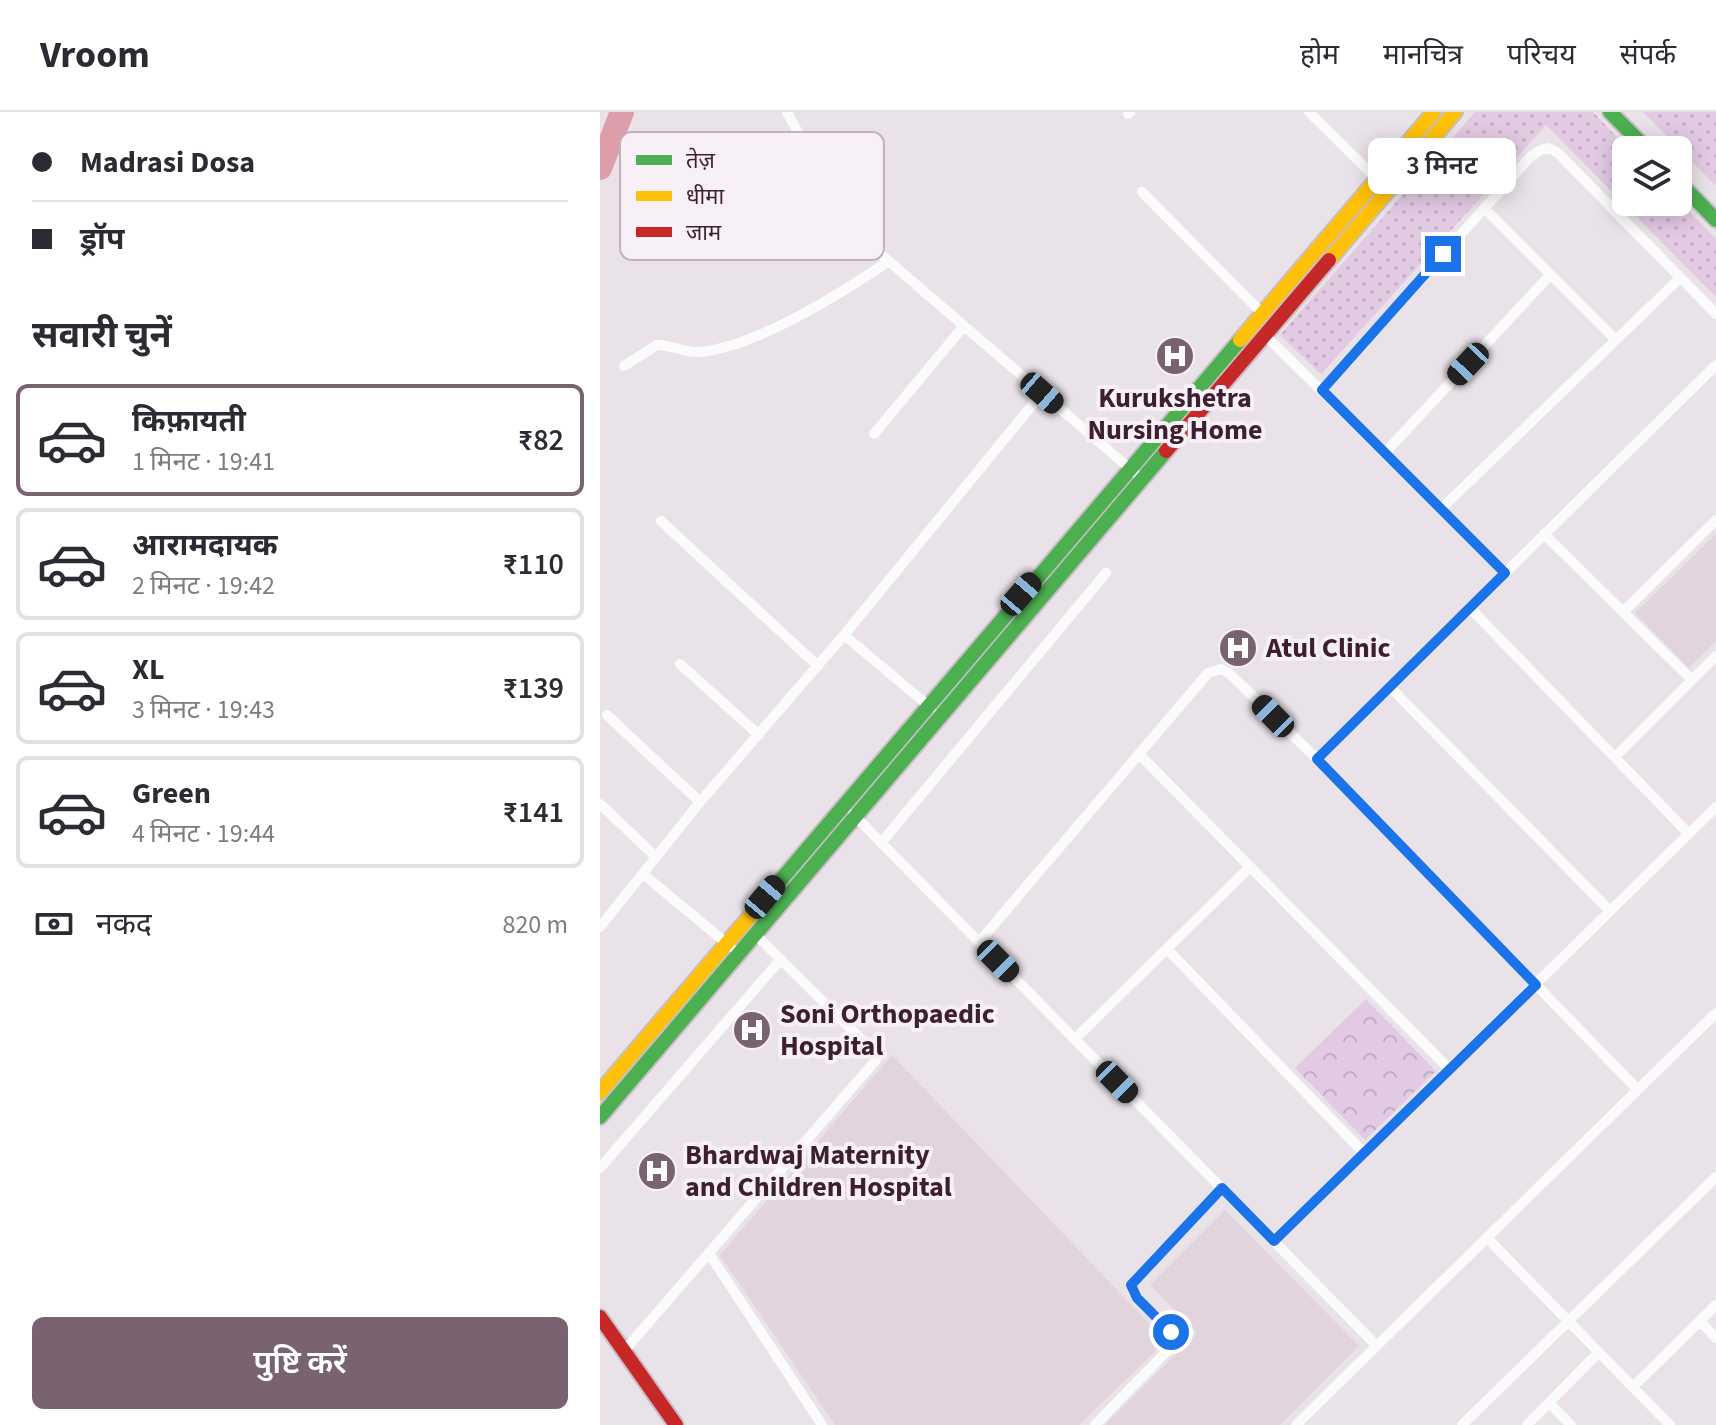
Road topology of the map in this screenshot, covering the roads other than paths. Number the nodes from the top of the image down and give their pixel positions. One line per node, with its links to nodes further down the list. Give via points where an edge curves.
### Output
1 (787, 112): 6 (street)
2 (1309, 112): 8 (street)
3 (1434, 112): 8 (main road)
4 (1455, 112): 20 (main road)
5 (1610, 112): 7 (main road)
6 (798, 132)
7 (1634, 136)
8 (1377, 179): 17 (main road)
9 (1142, 192): 17 (street)
10 (1692, 195): 12 (main road)
11 (1484, 208): 15 (street); 16 (street, via 1531,156 1549,148); 24 (street)
12 (1716, 220)
13 (884, 256): 14 (street)
14 (889, 261): 19 (street); 23 (street, via 809,311 736,343 701,352 657,345)
15 (1550, 275): 21 (street); 27 (street)
16 (1680, 278): 18 (street); 21 (street)
17 (1262, 313): 28 (main road)
18 (1716, 314)
19 (964, 326): 25 (street); 26 (street)
20 (1265, 335): 24 (street); 29 (main road)
21 (1616, 340): 30 (street)
22 (1716, 365): 33 (street)
23 (624, 366)
24 (1322, 390): 27 (street)
25 (1042, 393): 28 (street); 38 (street)
26 (874, 434)
27 (1385, 453): 30 (street)
28 (1129, 468): 29 (street); 44 (main road)
29 (1142, 479): 46 (main road)
30 (1441, 509): 35 (street)
31 (1716, 520): 37 (street)
32 (661, 521): 41 (street)
33 (1544, 534): 35 (street); 37 (street)
34 (1106, 573): 57 (street)
35 (1505, 573): 36 (street)
36 (1470, 608): 43 (street); 49 (street)
37 (1623, 612): 42 (street)
38 (844, 635): 41 (street); 44 (street)
39 (1716, 656): 42 (street)
40 (680, 664): 47 (street)
41 (818, 666): 47 (street)
42 (1692, 680): 49 (street)
43 (1390, 687): 50 (street); 61 (street)
44 (928, 705): 46 (street); 53 (main road)
45 (607, 715): 51 (street)
46 (940, 716): 55 (main road)
47 (759, 735): 51 (street)
48 (1139, 754): 50 (street, via 1208,673 1221,669); 59 (street); 64 (street)
49 (1615, 757): 56 (street)
50 (1317, 759): 68 (street)
51 (700, 802): 58 (street)
52 (600, 804): 58 (street)
53 (843, 804): 55 (street); 65 (main road)
54 (1716, 807): 56 (street)
55 (855, 816): 57 (street); 63 (main road)
56 (1689, 834): 61 (street)
57 (881, 843): 64 (street)
58 (656, 857): 60 (street)
59 (1250, 867): 66 (street); 71 (street)
60 (643, 874): 62 (street); 65 (street)
61 (1610, 911): 68 (street)
62 (600, 926)
63 (755, 934): 65 (main road); 67 (street)
64 (979, 942): 70 (street)
65 (732, 948): 73 (main road); 74 (main road)
66 (1167, 949): 70 (street); 75 (street)
67 (781, 959): 76 (street); 81 (street, via 876,1060)
68 (1536, 985): 71 (street); 72 (street)
69 (1716, 1013): 72 (street)
70 (1075, 1039): 78 (street)
71 (1449, 1069): 75 (street)
72 (1638, 1090): 79 (street)
73 (600, 1092)
74 (600, 1117)
75 (1364, 1153): 80 (street)
76 (600, 1168)
77 (1716, 1177): 84 (street)
78 (1222, 1188): 80 (street); 94 (street, via 1131,1285 1175,1343)
79 (1487, 1238): 84 (street); 87 (street)
80 (1274, 1241): 87 (street)
81 (710, 1255): 88 (street); 93 (street)
82 (1716, 1305): 85 (street)
83 (600, 1317): 88 (main road)
84 (1568, 1321): 89 (street); 96 (street)
85 (1700, 1321): 86 (street); 90 (street)
86 (1716, 1338)
87 (1377, 1346): 95 (street)
88 (624, 1351): 92 (main road)
89 (1599, 1352): 90 (street); 91 (street)
90 (1633, 1387): 99 (street)
91 (1549, 1403): 97 (street); 98 (street)
92 (676, 1425)
93 (822, 1425)
94 (1095, 1425)
95 (1296, 1425)
96 (1462, 1425)
97 (1527, 1425)
98 (1571, 1425)
99 (1670, 1425)

